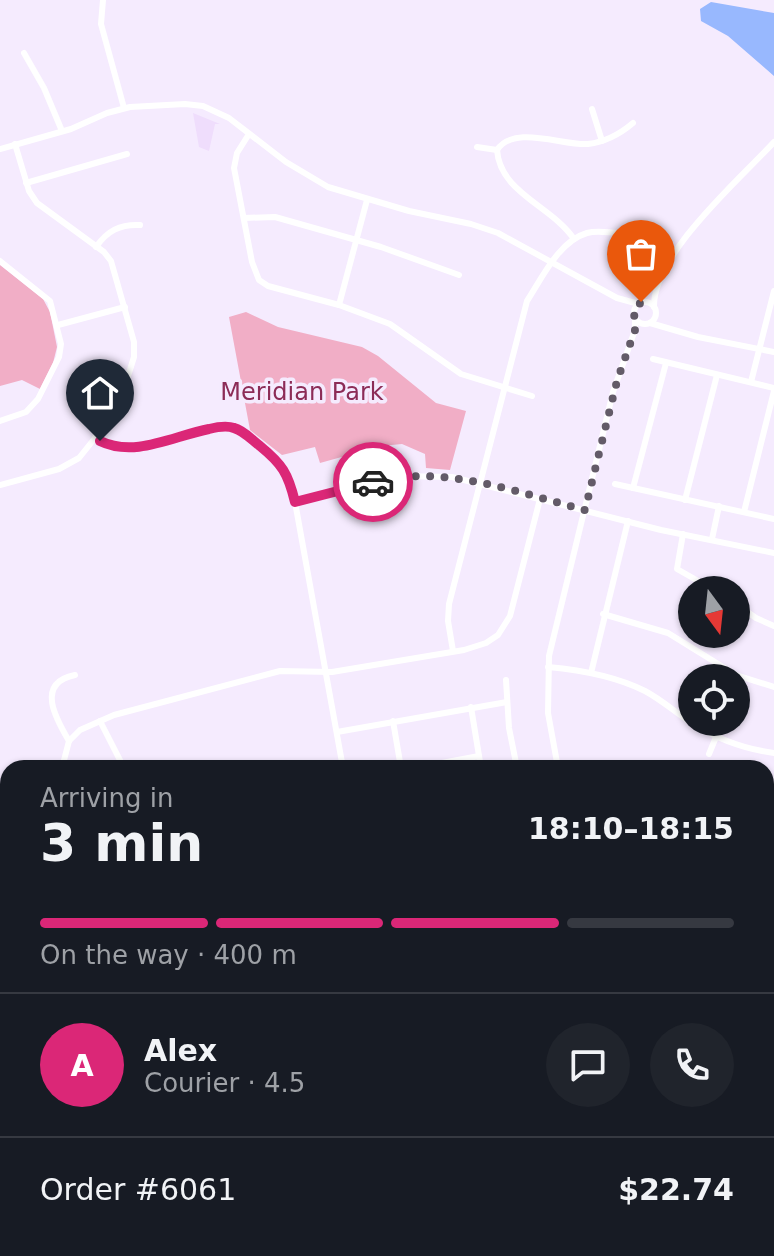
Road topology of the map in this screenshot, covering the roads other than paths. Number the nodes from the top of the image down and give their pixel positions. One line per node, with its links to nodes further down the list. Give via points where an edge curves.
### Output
1 (103, 0): 3 (street, via 101,24)
2 (24, 53): 6 (street)
3 (124, 108): 6 (street); 7 (street, via 197,105 223,114)
4 (592, 109): 8 (street)
5 (633, 123): 8 (street)
6 (62, 131): 10 (street)
7 (249, 134): 16 (street, via 306,176); 17 (street, via 234,168)
8 (602, 141): 13 (street, via 526,138 503,143)
9 (774, 142): 26 (street, via 703,216)
10 (15, 144): 12 (street); 15 (street)
11 (477, 147): 13 (street)
12 (0, 149)
13 (497, 150): 20 (street, via 515,187 560,221)
14 (127, 154): 15 (street)
15 (26, 183): 22 (street, via 37,203)
16 (367, 200): 21 (street); 24 (street, via 488,229)
17 (244, 218): 21 (street, via 275,217); 30 (street, via 259,280)
18 (140, 225): 22 (street, via 109,232)
19 (620, 233): 20 (street, via 595,232)
20 (574, 239): 24 (street)
21 (355, 240): 25 (street); 30 (street)
22 (96, 247): 31 (street, via 111,261)
23 (0, 261): 36 (street, via 44,294)
24 (552, 262): 28 (street); 45 (street, via 527,301)
25 (459, 275)
26 (659, 285): 29 (street); 32 (street)
27 (774, 291): 33 (street)
28 (617, 298): 29 (street); 34 (street)
29 (641, 303): 32 (street); 34 (street)
30 (339, 305): 45 (street, via 390,324 461,374)
31 (125, 307): 36 (street); 49 (street, via 134,357)
32 (655, 310): 35 (street); 37 (street)
33 (771, 316): 39 (street)
34 (634, 318): 35 (street); 38 (street)
35 (649, 324): 37 (street); 38 (street)
36 (58, 325): 48 (street, via 59,357 38,399 26,412)
37 (672, 329): 39 (street)
38 (632, 342): 58 (street)
39 (759, 349): 40 (street); 44 (street)
40 (774, 352)
41 (653, 359): 42 (street)
42 (666, 363): 43 (street); 53 (street)
43 (717, 375): 44 (street); 55 (street)
44 (751, 382): 46 (street)
45 (503, 388): 47 (street); 50 (street)
46 (774, 390): 59 (street)
47 (532, 396)
48 (0, 421)
49 (95, 438): 52 (street, via 72,463); 56 (street, via 126,449 234,428 278,461 287,472)
50 (480, 484): 54 (street); 56 (street, via 452,477 399,476); 69 (street, via 449,604)
51 (615, 484): 53 (street)
52 (0, 485)
53 (633, 488): 55 (street)
54 (540, 499): 58 (street); 69 (street, via 507,623 486,643)
55 (685, 500): 57 (street)
56 (295, 502): 71 (street)
57 (719, 506): 59 (street); 63 (street)
58 (585, 510): 61 (street); 70 (street)
59 (744, 512): 60 (street)
60 (774, 519)
61 (628, 521): 62 (street); 66 (street)
62 (683, 534): 63 (street); 65 (street, via 677,569)
63 (712, 539): 64 (street)
64 (774, 553)
65 (689, 576)
66 (603, 614): 72 (street); 75 (street, via 668,633 736,675)
67 (750, 614): 68 (street)
68 (774, 626)
69 (453, 651): 71 (street)
70 (548, 667): 72 (street); 93 (street, via 548,713)
71 (326, 672): 78 (street, via 280,671); 80 (street)
72 (591, 673): 81 (street, via 644,691)
73 (75, 675): 82 (street, via 55,686 51,700)
74 (506, 680): 76 (street)
75 (774, 687)
76 (507, 702): 77 (street); 92 (street)
77 (471, 707): 79 (street); 85 (street)
78 (100, 721): 82 (street); 87 (street)
79 (393, 721): 80 (street); 89 (street)
80 (337, 732): 88 (street)
81 (716, 737): 83 (street); 84 (street)
82 (69, 741): 86 (street)
83 (774, 753)
84 (709, 754)
85 (479, 756): 90 (street); 91 (street)
86 (64, 760)
87 (120, 760)
88 (342, 760)
89 (400, 760)
90 (458, 760)
91 (480, 760)
92 (516, 760)
93 (557, 760)

